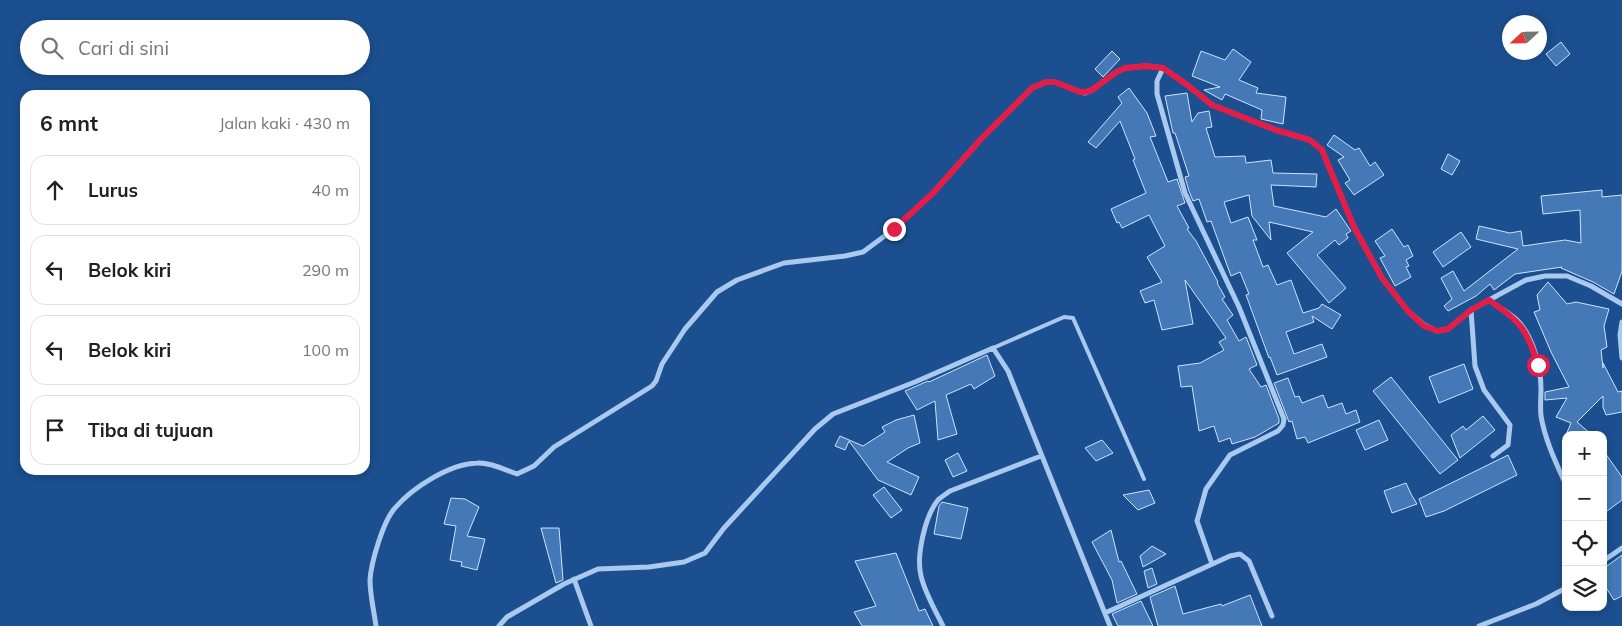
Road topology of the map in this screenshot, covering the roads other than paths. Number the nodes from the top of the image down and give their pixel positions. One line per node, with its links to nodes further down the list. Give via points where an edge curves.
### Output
1 (1163, 68): 4 (street, via 1212,105 1310,140 1322,150 1354,227 1382,278 1424,326 1438,331 1448,329); 14 (street, via 1157,81 1157,94 1185,193 1239,307 1284,419 1278,430 1230,455 1206,489 1197,521); 19 (street, via 1125,68 1085,92 1055,82 1032,88 933,193 894,229 863,252 784,263 737,280 717,292 685,329 652,386 554,447 534,466 517,474 478,462 427,480 394,509 384,526 370,580)
2 (1489, 300): 3 (street, via 1526,280 1567,276); 4 (street); 10 (street, via 1517,320 1532,347 1540,378 1543,428)
3 (1622, 304)
4 (1471, 310): 9 (street, via 1475,366 1484,390 1510,425 1508,445)
5 (1622, 322): 7 (street)
6 (993, 348): 8 (street, via 1008,372); 11 (lane, via 1064,317 1073,318); 15 (street, via 833,414 704,553 684,562 598,569)
7 (1622, 358)
8 (1041, 456): 17 (street); 22 (street, via 950,491 938,500 926,523 919,555 924,589)
9 (1493, 456)
10 (1562, 476)
11 (1144, 479)
12 (1622, 548): 13 (street)
13 (1607, 557)
14 (1212, 564): 17 (street); 18 (street, via 1240,554 1249,561)
15 (574, 579): 20 (street, via 507,617); 21 (street)
16 (1562, 590): 24 (street)
17 (1105, 613): 23 (street)
18 (1272, 616)
19 (376, 626)
20 (498, 626)
21 (591, 626)
22 (943, 626)
23 (1110, 626)
24 (1479, 626)

